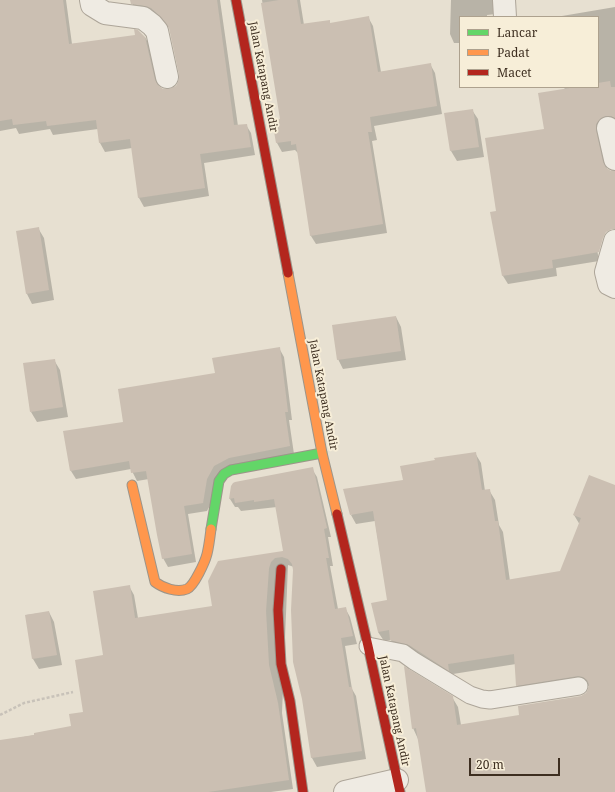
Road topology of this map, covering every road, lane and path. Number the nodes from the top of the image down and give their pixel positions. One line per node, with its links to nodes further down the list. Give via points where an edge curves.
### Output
1 (91, 0): 5 (street, via 92,5 105,13 143,18 152,25 157,32)
2 (236, 0): 10 (street, Jalan Katapang Andir)
3 (504, 0): 4 (street)
4 (505, 16)
5 (167, 76)
6 (608, 128): 7 (street)
7 (615, 159)
8 (615, 241): 9 (street, via 606,272 609,284)
9 (615, 287)
10 (322, 453): 11 (street, via 231,470 224,474 220,481 207,554 194,584 187,589 163,588 155,582); 13 (street, Jalan Katapang Andir)
11 (132, 485)
12 (281, 569): 18 (street, via 278,610 281,664 290,701)
13 (368, 646): 14 (lane, via 403,653 470,695 482,699 490,700); 17 (street, Jalan Katapang Andir)
14 (579, 686)
15 (73, 692): 16 (path, via 24,703)
16 (0, 715)
17 (398, 786): 19 (street)
18 (303, 792)
19 (345, 792)

